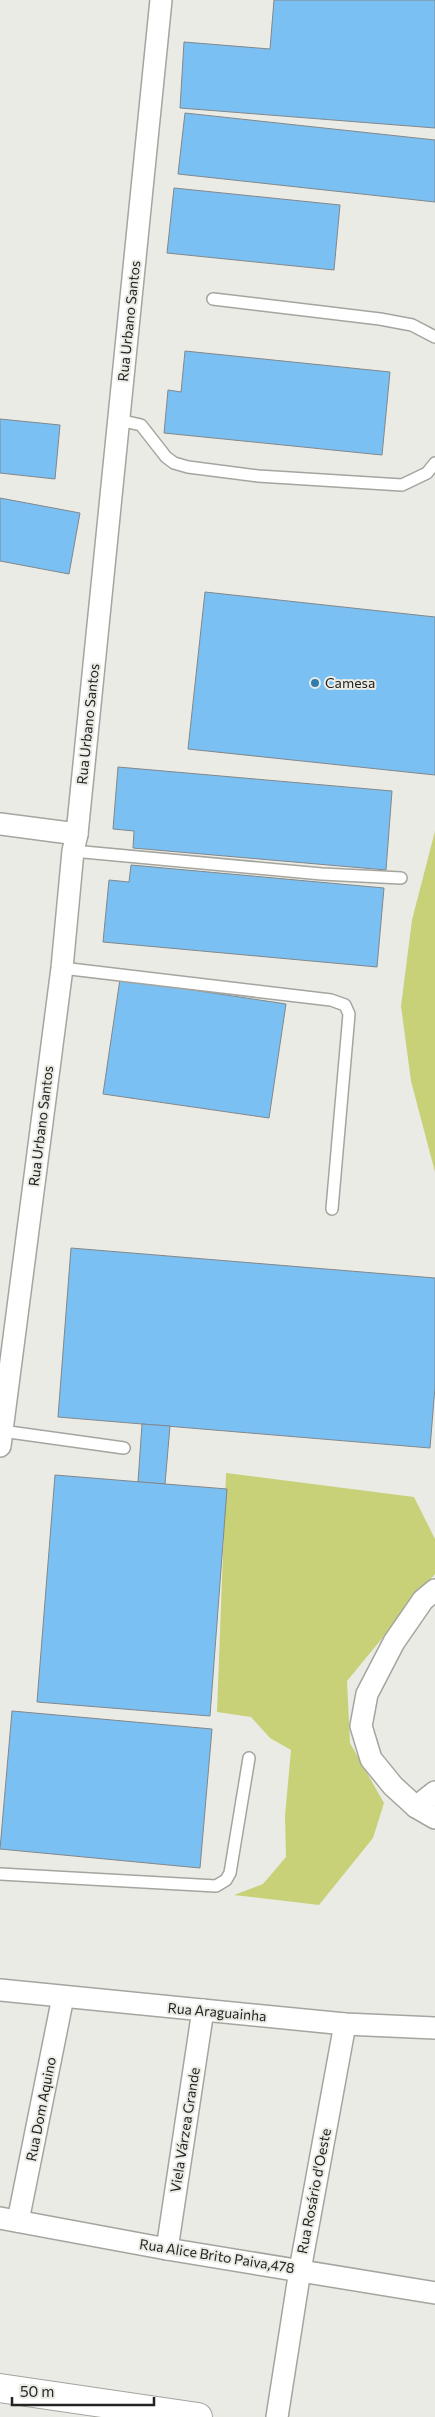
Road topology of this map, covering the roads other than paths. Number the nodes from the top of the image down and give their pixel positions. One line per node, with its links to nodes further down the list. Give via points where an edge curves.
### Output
1 (161, 0): 4 (street, Rua Urbano Santos)
2 (213, 300): 3 (lane, via 380,319 412,325)
3 (435, 337)
4 (119, 420): 5 (lane, via 141,425 166,457 188,467 258,476 402,485 427,473); 7 (street, Rua Urbano Santos)
5 (435, 463)
6 (0, 824): 7 (street)
7 (75, 843): 8 (lane, via 322,874); 9 (street, Rua Urbano Santos)
8 (402, 878)
9 (62, 968): 10 (lane, via 332,1000 345,1005 349,1014); 11 (street, Rua Urbano Santos)
10 (332, 1209)
11 (1, 1439): 12 (lane)
12 (124, 1448)
13 (435, 1590): 16 (street, via 423,1600 394,1642 367,1694 361,1726 371,1759)
14 (249, 1758): 18 (lane, via 230,1873 216,1886)
15 (435, 1792): 16 (street)
16 (416, 1807): 17 (street)
17 (435, 1818)
18 (0, 1874)
19 (0, 1990): 20 (street, Rua Araguainha)
20 (63, 1997): 21 (street, Rua Araguainha); 24 (street, Rua Dom Aquino)
21 (203, 2010): 22 (street, Rua Araguainha); 25 (street, Viela Várzea Grande)
22 (346, 2024): 23 (street, Rua Araguainha); 26 (street, Rua Rosário d'Oeste)
23 (435, 2028)
24 (9, 2219): 25 (street, Rua Alice Brito Paiva,478)
25 (167, 2249): 26 (street, Rua Alice Brito Paiva,478)
26 (300, 2270): 27 (street, Rua Alice Brito Paiva,478); 30 (street, Rua Rosário d'Oeste)
27 (435, 2293)
28 (0, 2388): 29 (street)
29 (198, 2417)
30 (276, 2417)

